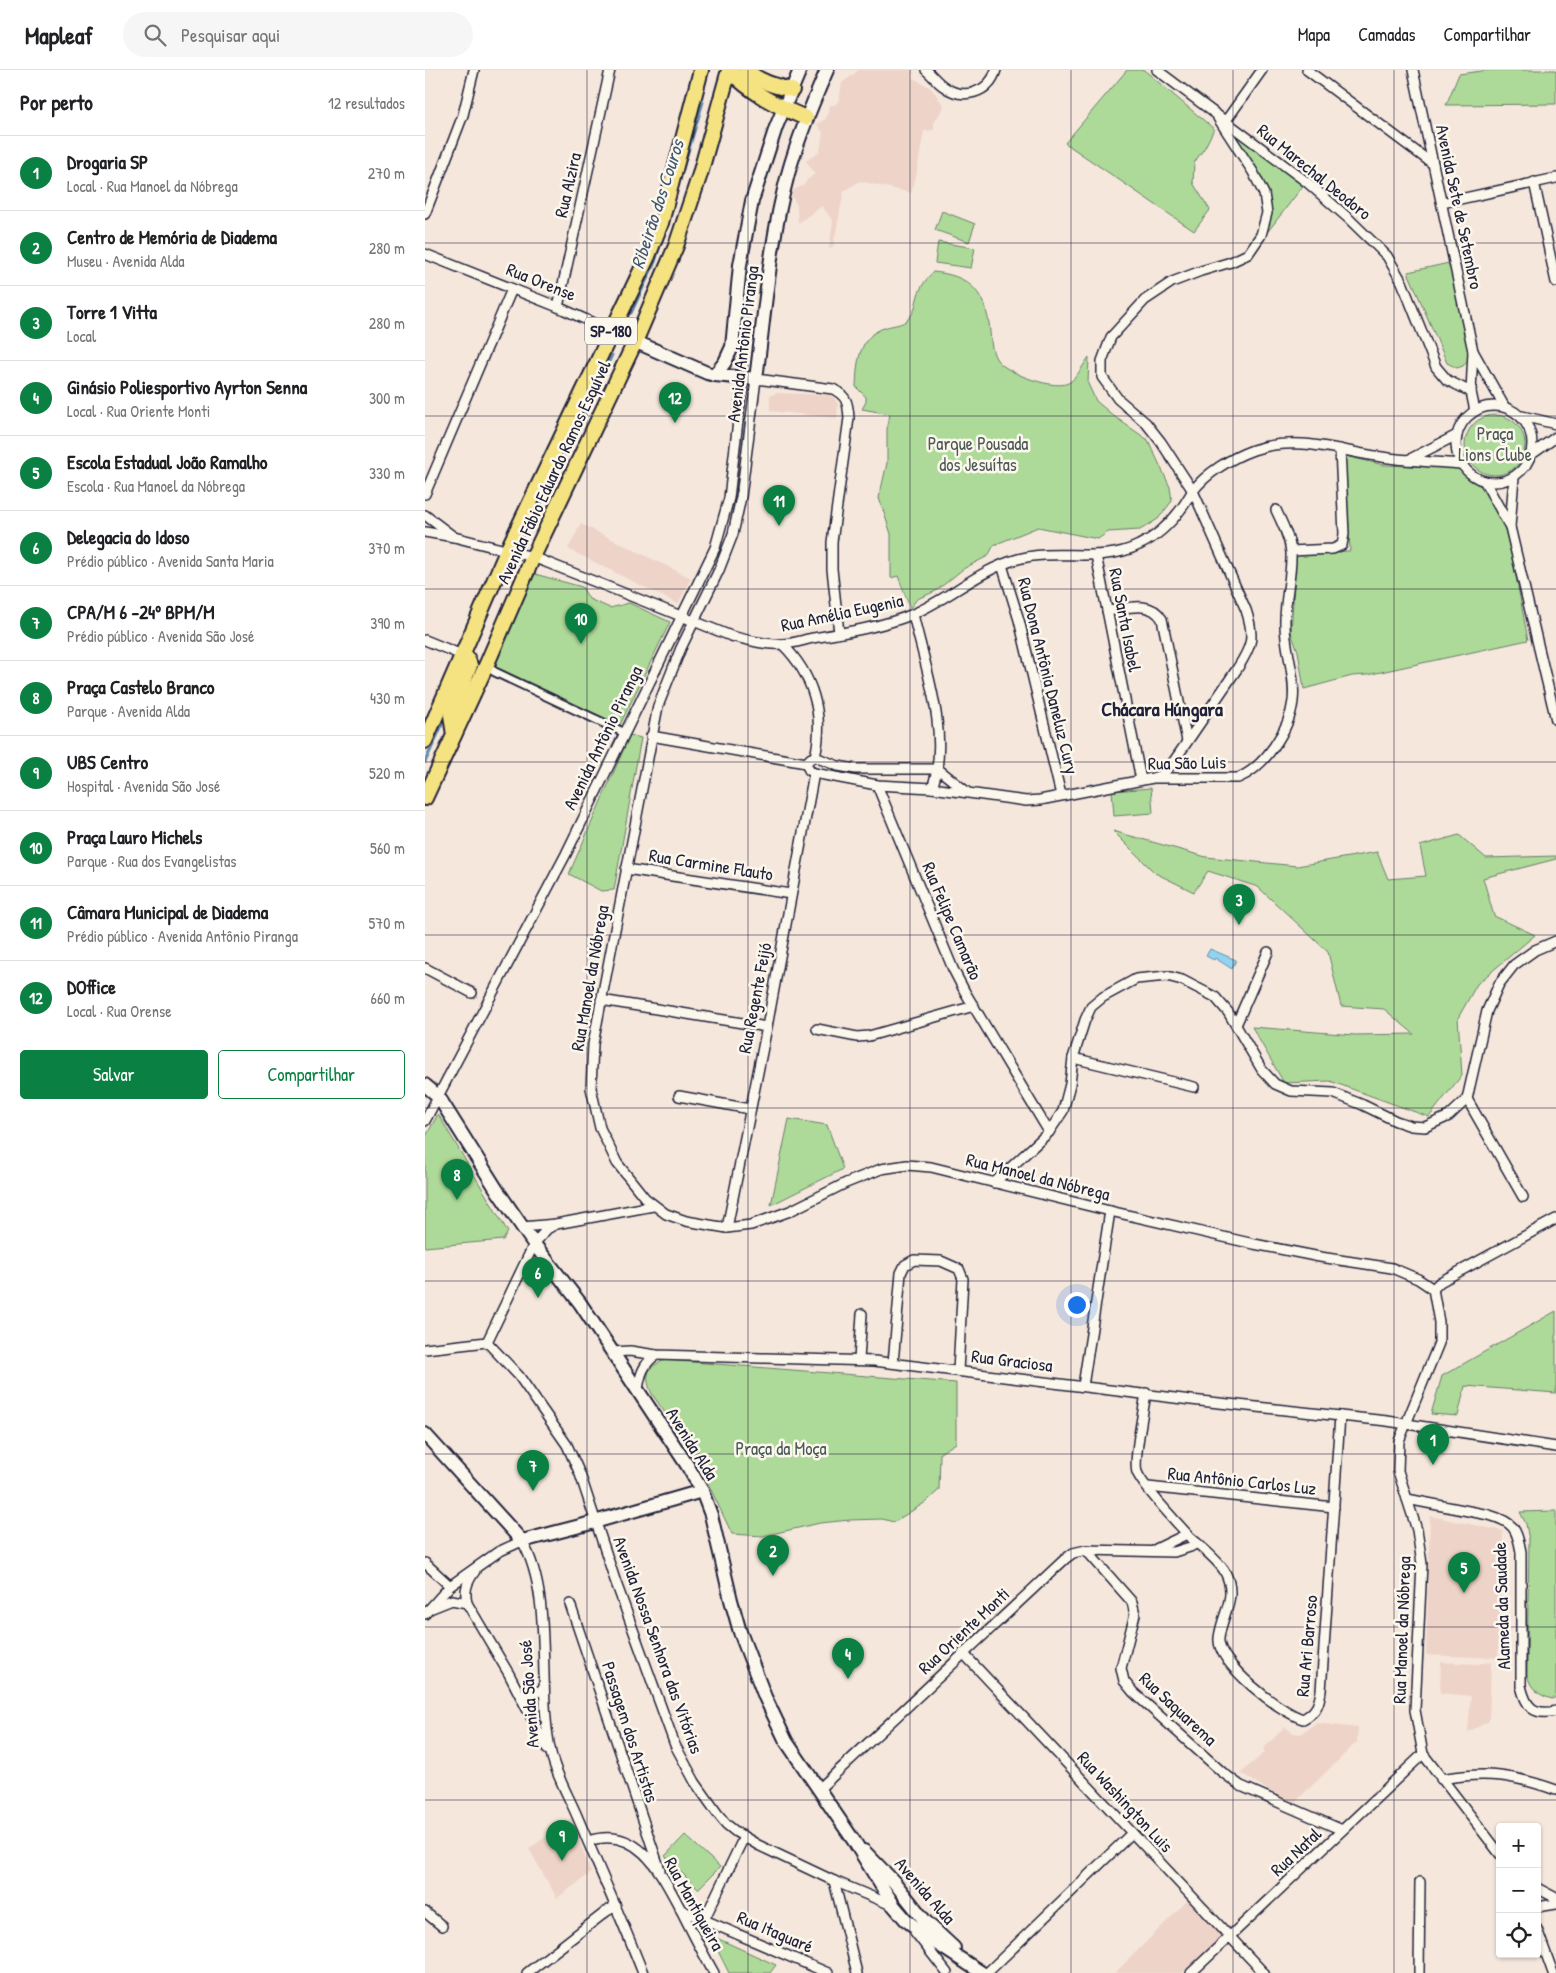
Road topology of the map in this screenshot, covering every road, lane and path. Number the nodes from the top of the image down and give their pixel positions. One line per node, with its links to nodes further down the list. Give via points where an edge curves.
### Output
1 (474, 70): 22 (street, via 463,115)
2 (609, 70): 26 (street, Rua Alzira)
3 (701, 70): 27 (main road, Avenida Fábio Eduardo Ramos Esquível / SP-180, via 661,223)
4 (729, 70): 15 (main road, via 750,89); 28 (main road, Avenida Fábio Eduardo Ramos Esquível / SP-180, via 687,217)
5 (746, 70): 14 (main road, via 757,79)
6 (800, 70): 14 (main road, Avenida Antônio Piranga)
7 (827, 70): 16 (main road, Avenida Antônio Piranga)
8 (926, 70): 9 (street, via 944,87 967,95 982,91)
9 (996, 70)
10 (1157, 70): 17 (street, Rua Marechal Deodoro)
11 (1262, 70): 17 (street)
12 (1307, 70): 18 (street)
13 (1413, 70): 18 (street, Avenida Sete de Setembro)
14 (791, 90): 15 (main road, Avenida Antônio Piranga)
15 (783, 108): 16 (main road); 30 (main road, Avenida Antônio Piranga, via 752,201 741,258 732,347)
16 (806, 118): 31 (main road, Avenida Antônio Piranga, via 780,207)
17 (1222, 120): 32 (street, Rua Marechal Deodoro, via 1315,189 1387,256 1402,282 1436,367 1447,380); 45 (street, via 1264,194 1267,212 1258,242 1248,254 1172,282 1145,300 1111,337 1102,361 1102,377 1109,388 1146,423)
18 (1433, 164): 21 (street, Avenida Sete de Setembro)
19 (1556, 178): 20 (street)
20 (1535, 182): 21 (street); 24 (street)
21 (1442, 203): 29 (street, Avenida Sete de Setembro)
22 (425, 214)
23 (425, 254): 25 (street, Rua Orense)
24 (1556, 282)
25 (512, 289): 26 (street, Rua Orense); 46 (street)
26 (558, 307): 27 (street, Rua Orense)
27 (611, 331): 28 (main road, Rua Orense); 52 (main road, Avenida Fábio Eduardo Ramos Esquível / SP-180)
28 (635, 342): 30 (main road, Rua Orense); 55 (main road, Avenida Fábio Eduardo Ramos Esquível / SP-180)
29 (1473, 351): 32 (street, Avenida Sete de Setembro); 33 (street, Avenida Sete de Setembro)
30 (715, 375): 31 (main road, Rua Orense)
31 (750, 378): 59 (street, Avenida Antônio Piranga, via 725,516 715,548); 60 (street, Avenida Antônio Piranga, via 741,497 733,534); 61 (street, via 833,389 847,400 849,418 832,542)
32 (1471, 392): 34 (street, Avenida Sete de Setembro)
33 (1504, 406): 34 (street, via 1494,405); 35 (street)
34 (1475, 411): 37 (street, via 1467,417)
35 (1522, 416): 36 (street); 40 (street, via 1532,434)
36 (1556, 424)
37 (1457, 435): 41 (street); 42 (street)
38 (1556, 437): 40 (street)
39 (1340, 449): 41 (street, Rua Amélia Eugenia); 45 (street, Rua Amélia Eugenia, via 1281,443 1253,450 1225,463); 53 (street, via 1343,541 1339,548)
40 (1532, 454): 43 (street)
41 (1408, 460): 42 (street, Rua Amélia Eugenia)
42 (1461, 464): 44 (street, via 1471,475)
43 (1514, 477): 44 (street, via 1495,483); 49 (street)
44 (1485, 482): 49 (street)
45 (1193, 491): 54 (street, Rua Amélia Eugenia, via 1161,532 1116,554); 71 (street, via 1252,626 1247,653)
46 (425, 494)
47 (1276, 510): 53 (street, Rua São Luis)
48 (425, 515): 51 (street)
49 (1510, 528): 66 (street)
50 (425, 532): 51 (street, Rua Amélia Eugenia)
51 (454, 537): 52 (street, Rua Amélia Eugenia)
52 (507, 551): 55 (street, Rua Amélia Eugenia); 64 (main road, Avenida Fábio Eduardo Ramos Esquível / SP-180)
53 (1291, 551): 77 (street, Rua São Luis, via 1285,623 1293,700 1290,714 1270,752 1249,774 1238,778)
54 (1096, 555): 56 (street, Rua Amélia Eugenia, via 1020,558); 57 (street, Rua Santa Isabel)
55 (533, 557): 59 (street, Rua Amélia Eugenia); 65 (main road, Avenida Fábio Eduardo Ramos Esquível / SP-180)
56 (1002, 565): 58 (street, Rua Amélia Eugenia, via 987,570); 82 (street, Rua Dona Antônia Daneluz Cury, via 1019,620)
57 (1107, 611): 71 (street, via 1142,606 1158,612); 78 (street, Rua Santa Isabel)
58 (913, 614): 61 (street, Rua Amélia Eugenia); 75 (street, via 939,730)
59 (683, 617): 60 (street, Rua Amélia Eugenia); 67 (street, Avenida Antônio Piranga)
60 (693, 622): 63 (street, Rua Amélia Eugenia, via 731,636); 69 (street, Rua Manoel da Nóbrega, via 665,686)
61 (839, 634): 63 (street, Rua Amélia Eugenia)
62 (425, 640): 64 (street)
63 (782, 644): 72 (street, via 798,663 815,696 819,721)
64 (462, 655): 68 (main road, via 470,665 451,715); 70 (main road, Avenida Fábio Eduardo Ramos Esquível / SP-180)
65 (486, 666): 67 (street); 68 (main road, Avenida Fábio Eduardo Ramos Esquível / SP-180)
66 (1556, 720)
67 (625, 733): 98 (street, Avenida Antônio Piranga, via 566,854)
68 (454, 736): 83 (main road, Avenida Fábio Eduardo Ramos Esquível / SP-180)
69 (651, 736): 73 (street); 84 (street, Rua Manoel da Nóbrega)
70 (425, 741)
71 (1187, 742): 77 (street, via 1162,775)
72 (815, 757): 73 (street); 74 (street, via 849,768)
73 (806, 762): 76 (street)
74 (881, 769): 75 (street); 79 (street)
75 (938, 769): 80 (street); 81 (street)
76 (814, 773): 79 (street); 85 (street, Rua Regente Feijó)
77 (1153, 778): 78 (street, Rua São Luis)
78 (1141, 780): 82 (street, Rua São Luis)
79 (877, 785): 80 (street, Rua São Luis); 91 (street, Rua Felipe Camarão, via 953,969)
80 (932, 788): 81 (street, Rua São Luis)
81 (967, 792): 82 (street, Rua São Luis, via 1025,800)
82 (1061, 795)
83 (425, 798)
84 (626, 869): 85 (street, Rua Carmine Flauto); 90 (street, Rua Manoel da Nóbrega)
85 (791, 894): 93 (street, Rua Regente Feijó)
86 (1556, 941): 100 (street, via 1528,955 1499,984 1487,1011)
87 (1268, 952): 92 (street)
88 (425, 968): 89 (street)
89 (472, 993)
90 (601, 1000): 93 (street); 106 (street, Rua Manoel da Nóbrega, via 593,1044 591,1088 599,1128 617,1163)
91 (974, 1006): 94 (street, via 869,1036 857,1037); 103 (street, Rua Felipe Camarão)
92 (1235, 1025): 95 (street, via 1215,997 1195,986 1167,976 1136,979 1091,1007); 100 (street, via 1262,1070 1275,1084 1291,1090 1333,1093 1396,1121 1425,1127 1449,1116)
93 (767, 1027): 101 (street, Rua Regente Feijó)
94 (817, 1028)
95 (1073, 1058): 97 (street); 103 (street, via 1063,1110)
96 (425, 1085): 98 (main road)
97 (1194, 1087)
98 (439, 1096): 102 (street, Avenida Antônio Piranga); 110 (main road, Avenida Alda)
99 (679, 1096): 101 (street)
100 (1467, 1099): 105 (street)
101 (750, 1109): 111 (street, Rua Regente Feijó)
102 (425, 1121)
103 (1049, 1132): 104 (street)
104 (994, 1183): 107 (street, Rua Manoel da Nóbrega); 111 (street, Rua Manoel da Nóbrega, via 931,1167 907,1165 881,1169 751,1225)
105 (1523, 1197)
106 (653, 1206): 109 (street); 111 (street, Rua Manoel da Nóbrega, via 686,1220)
107 (1110, 1211): 113 (street, Rua Manoel da Nóbrega, via 1254,1244 1392,1268); 122 (street)
108 (1556, 1219): 113 (street, via 1440,1282)
109 (556, 1224): 110 (street); 112 (street)
110 (523, 1227): 112 (main road, Avenida Alda)
111 (727, 1228)
112 (534, 1244): 115 (street); 117 (main road, Avenida Alda, via 581,1303)
113 (1433, 1289): 126 (street, Rua Manoel da Nóbrega, via 1439,1343)
114 (862, 1314): 119 (street)
115 (487, 1342): 116 (street); 133 (street, Avenida Nossa Senhora das Vitórias, via 519,1376 567,1445)
116 (425, 1349)
117 (612, 1352): 118 (street, Rua Graciosa); 123 (main road, Avenida Alda)
118 (656, 1355): 119 (street, Rua Graciosa); 123 (street, via 647,1361)
119 (859, 1360): 120 (street, Rua Graciosa)
120 (893, 1363): 121 (street, Rua Graciosa); 121 (street, via 901,1273 905,1265 914,1260 941,1261 959,1270 963,1279)
121 (958, 1371): 122 (street, Rua Graciosa)
122 (1083, 1386): 124 (street, Rua Graciosa)
123 (637, 1390): 130 (main road, Avenida Alda)
124 (1146, 1393): 125 (street, Rua Graciosa); 129 (street, via 1137,1472)
125 (1340, 1416): 126 (street, Rua Graciosa); 132 (street, Rua Ari Barroso)
126 (1405, 1424): 128 (street, Rua Graciosa); 131 (street, Rua Manoel da Nóbrega, via 1399,1441 1398,1471)
127 (425, 1434): 135 (main road, Avenida São José)
128 (1556, 1447)
129 (1148, 1487): 132 (street, Rua Antônio Carlos Luz); 134 (street)
130 (702, 1492): 133 (main road); 152 (main road, Avenida Alda, via 711,1515 733,1609 759,1682 787,1741)
131 (1407, 1499): 148 (street, Alameda da Saudade, via 1489,1515 1513,1526 1521,1552 1521,1686 1529,1708 1539,1712); 150 (street, Rua Manoel da Nóbrega, via 1417,1530 1422,1564 1415,1710)
132 (1334, 1507): 136 (street, Rua Ari Barroso, via 1321,1691 1313,1714 1303,1719 1285,1711 1244,1679 1221,1650 1219,1639 1231,1593 1229,1582 1224,1570)
133 (597, 1521): 135 (main road); 156 (street, Avenida Nossa Senhora das Vitórias, via 675,1745 691,1776 717,1813)
134 (1187, 1534): 136 (street, Rua Ari Barroso); 138 (street, Rua Oriente Monti)
135 (522, 1541): 140 (street, via 498,1552); 146 (street, Avenida São José, via 529,1552 541,1603)
136 (1197, 1543): 138 (street, Rua Oriente Monti, via 1181,1550)
137 (1086, 1550): 138 (street, Rua Oriente Monti); 145 (street, Rua Oriente Monti, via 1065,1559); 154 (street, Rua Saquarema, via 1132,1602 1135,1614 1121,1668 1124,1681 1133,1692 1241,1786)
138 (1154, 1550)
139 (425, 1563): 141 (street)
140 (476, 1569): 141 (street); 142 (street, via 466,1586)
141 (450, 1586): 144 (street)
142 (467, 1603): 144 (street, via 452,1600); 147 (street)
143 (570, 1604): 160 (street, Passagem dos Artistas)
144 (428, 1611)
145 (963, 1654): 152 (street, Rua Oriente Monti); 155 (street, Rua Washington Luis)
146 (543, 1689): 147 (street, via 530,1696); 149 (street, Avenida São José)
147 (519, 1693): 149 (street)
148 (1556, 1711)
149 (551, 1754): 158 (street, Avenida São José)
150 (1423, 1754): 151 (street, Rua Manoel da Nóbrega); 154 (street, Rua Natal)
151 (1441, 1779): 153 (street, via 1473,1774 1509,1776); 159 (street, Rua Manoel da Nóbrega)
152 (819, 1789): 157 (main road, Avenida Alda)
153 (1556, 1790)
154 (1342, 1830): 175 (street, Rua Natal)
155 (1132, 1833): 175 (street, Rua Washington Luis); 185 (street)
156 (744, 1837): 161 (street, Avenida Nossa Senhora das Vitórias); 171 (street)
157 (853, 1840): 167 (main road, Avenida Alda); 173 (main road, Avenida Alda, via 879,1865)
158 (588, 1841): 160 (street, Rua Mantiqueira, via 600,1837 628,1842); 166 (street, Avenida São José)
159 (1496, 1849)
160 (660, 1870): 169 (street, Rua Mantiqueira)
161 (834, 1881): 167 (street, Avenida Nossa Senhora das Vitórias); 182 (street)
162 (1420, 1882): 188 (street)
163 (1541, 1890): 164 (street)
164 (1556, 1898)
165 (1556, 1904): 168 (street)
166 (616, 1906): 178 (street); 179 (street, Avenida São José)
167 (893, 1906): 172 (main road, Avenida Alda); 173 (main road)
168 (1541, 1906)
169 (681, 1910): 171 (street, Rua Itaguaré); 180 (street, Rua Mantiqueira)
170 (425, 1912): 174 (street)
171 (704, 1920): 181 (street, Rua Itaguaré)
172 (906, 1920): 177 (main road, Avenida Alda); 183 (street)
173 (925, 1921): 177 (main road, Avenida Alda)
174 (442, 1926)
175 (1229, 1937): 186 (street, Rua Natal); 187 (street, Rua Washington Luis)
176 (1541, 1940): 189 (street)
177 (969, 1966): 184 (main road, Avenida Alda)
178 (527, 1973)
179 (643, 1973)
180 (714, 1973)
181 (828, 1973)
182 (857, 1973)
183 (947, 1973)
184 (982, 1973)
185 (987, 1973)
186 (1191, 1973)
187 (1264, 1973)
188 (1419, 1973)
189 (1553, 1973)

